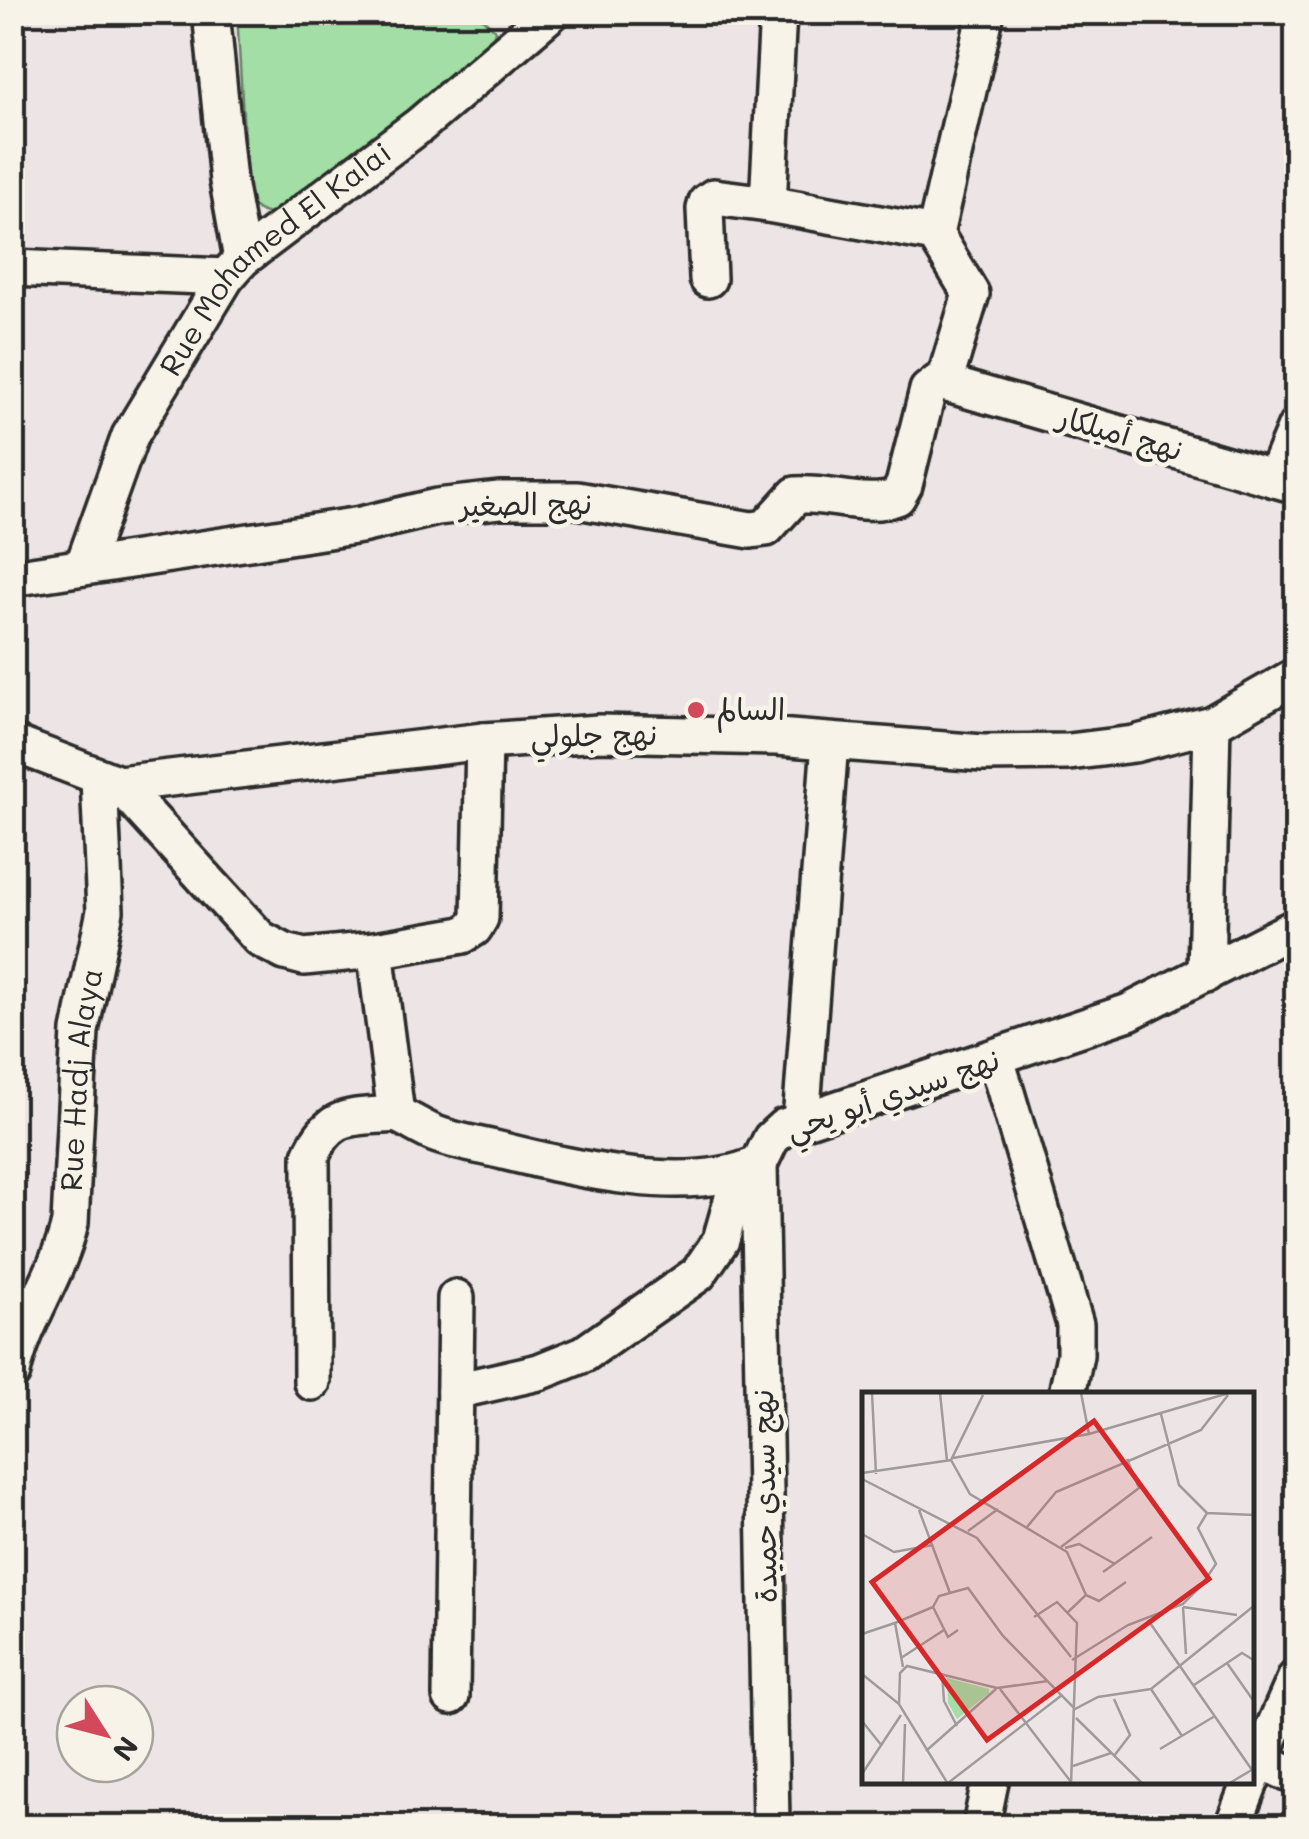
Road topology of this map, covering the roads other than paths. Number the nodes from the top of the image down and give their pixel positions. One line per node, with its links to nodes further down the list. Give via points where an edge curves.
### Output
1 (210, 12): 8 (street)
2 (778, 12): 5 (street)
3 (986, 12): 6 (street)
4 (537, 16): 8 (street, Rue Mohamed El Kalai, via 420,125)
5 (768, 204): 6 (street); 9 (street, via 724,197 707,202)
6 (935, 234): 10 (street, via 971,294)
7 (12, 268): 8 (street)
8 (234, 268): 13 (street, Rue Mohamed El Kalai, via 130,436)
9 (708, 279)
10 (944, 383): 12 (street, نهج أميلكار); 13 (street, نهج الصغير, via 928,390 904,486 883,503 796,495 766,528 751,530 577,500 499,500)
11 (1296, 427): 12 (street)
12 (1285, 482)
13 (84, 567): 14 (street, نهج الصغير)
14 (12, 578)
15 (1296, 676): 16 (street, نهج جلولي)
16 (1212, 724): 18 (street, نهج جلولي, via 1069,752); 23 (street)
17 (484, 741): 18 (street, نهج جلولي, via 599,733); 20 (street, نهج جلولي); 22 (street, via 480,918 464,935)
18 (830, 742): 26 (street)
19 (12, 743): 20 (street)
20 (109, 782): 22 (street, via 260,939 304,958); 29 (street, Rue Hadj Alaya, via 105,911 80,1031 70,1223)
21 (1296, 927): 23 (street, نهج سيدي أبو يحي)
22 (375, 950): 25 (street)
23 (1206, 974): 24 (street, نهج سيدي أبو يحي, via 1128,1012)
24 (996, 1059): 26 (street, نهج سيدي أبو يحي); 32 (street, via 1075,1324)
25 (396, 1114): 27 (street, via 437,1134 616,1173 703,1178); 30 (street, via 328,1126 311,1156)
26 (801, 1121): 27 (street, نهج سيدي أبو يحي, via 784,1127)
27 (750, 1168): 31 (street, via 721,1240 698,1274 584,1354); 39 (street, نهج سيدي حميدة)
28 (456, 1298): 31 (street)
29 (14, 1357)
30 (312, 1382)
31 (455, 1391): 34 (street)
32 (1067, 1392)
33 (1296, 1678): 35 (street)
34 (451, 1696)
35 (1254, 1773): 36 (street)
36 (1296, 1777)
37 (990, 1784): 40 (street)
38 (1250, 1784): 41 (street)
39 (774, 1826)
40 (981, 1826)
41 (1234, 1826)

